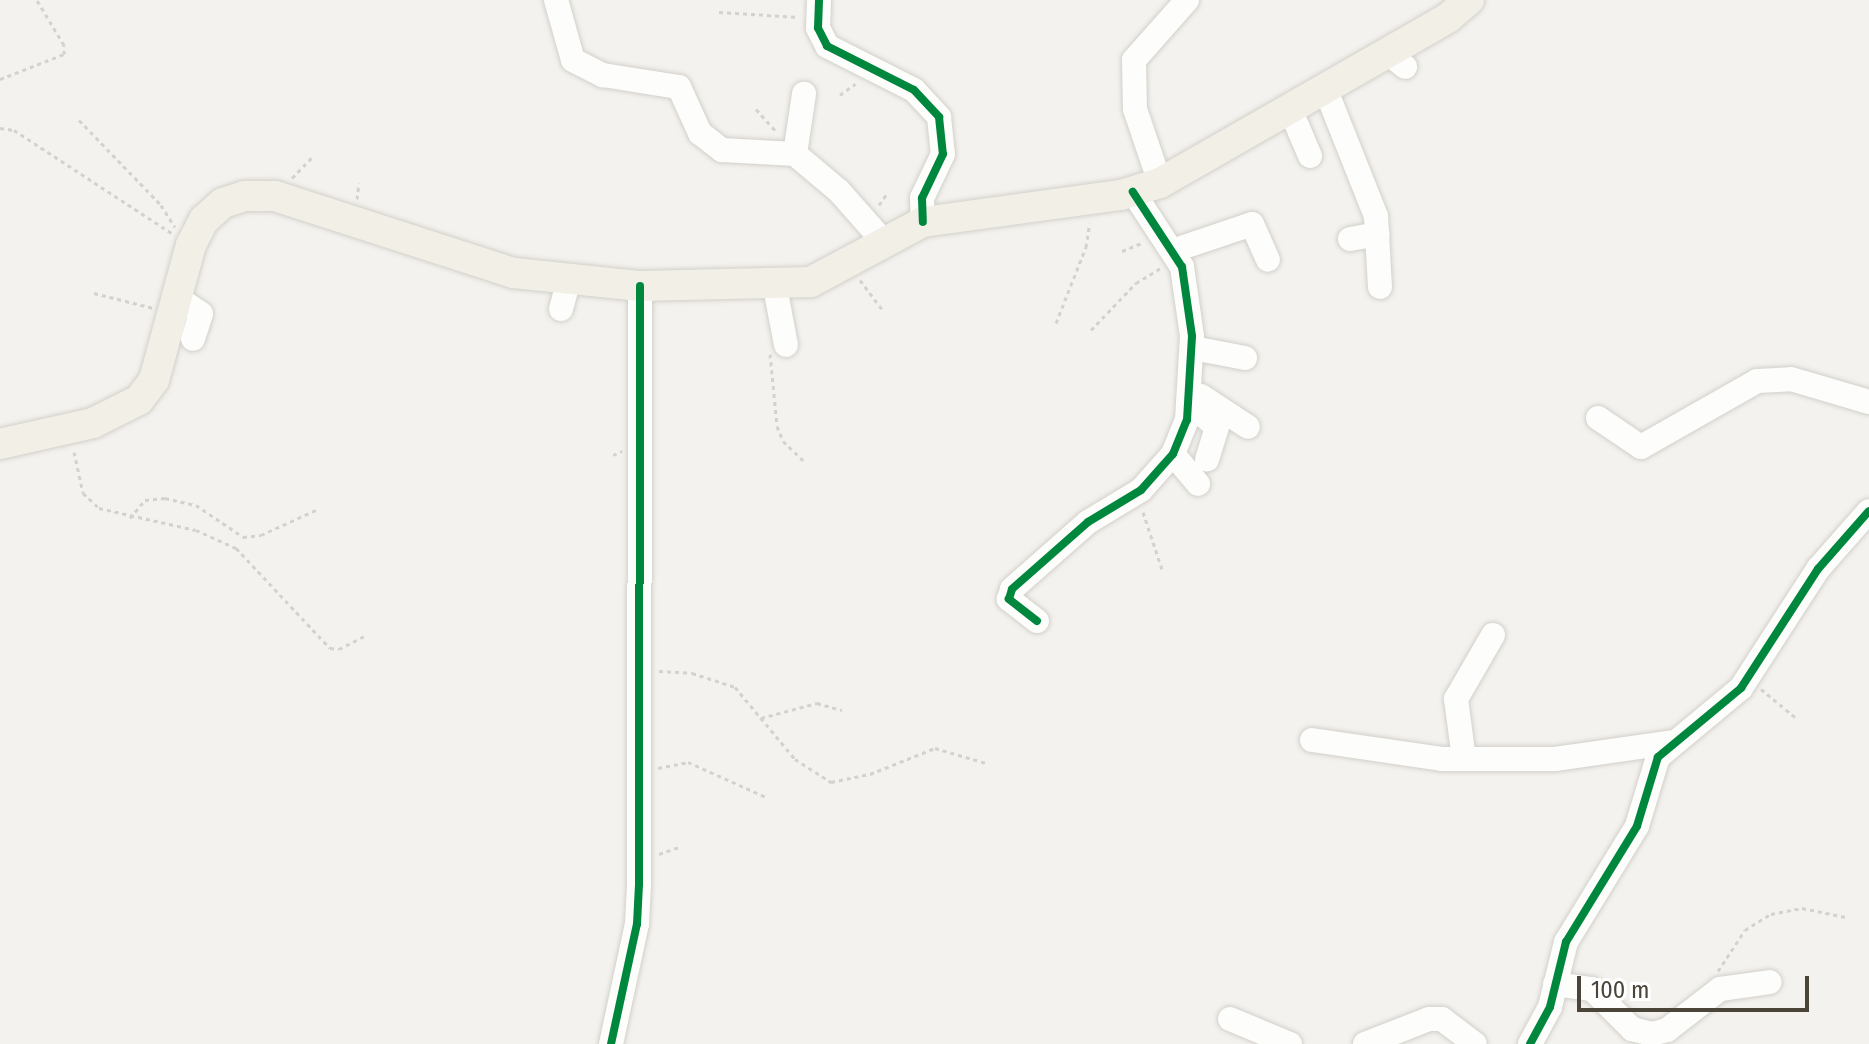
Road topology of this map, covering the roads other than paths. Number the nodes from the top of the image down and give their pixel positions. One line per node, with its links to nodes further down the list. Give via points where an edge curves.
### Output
1 (556, 0): 8 (street, via 573,60 581,68 679,87 700,133 722,150)
2 (1187, 0): 10 (street, via 1134,60)
3 (1469, 0): 5 (main road, via 1396,60)
4 (818, 9): 11 (street, via 827,46 914,90 939,117 943,154 922,198)
5 (1325, 88): 7 (main road); 12 (street, via 1353,153)
6 (804, 94): 8 (street)
7 (1290, 109): 9 (street); 10 (main road)
8 (791, 154): 14 (street, via 839,191)
9 (1310, 156)
10 (1147, 188): 11 (main road); 15 (street)
11 (923, 222): 14 (main road)
12 (1378, 234): 13 (street); 20 (street)
13 (1350, 239)
14 (884, 242): 18 (main road, via 824,279)
15 (1177, 255): 16 (street, via 1252,224); 25 (street)
16 (1268, 260)
17 (569, 279): 19 (main road); 21 (main road, via 485,267 267,195 223,203 183,240); 22 (street)
18 (774, 282): 19 (main road); 24 (street)
19 (640, 286): 44 (street, via 637,924)
20 (1380, 287)
21 (174, 305): 23 (street, via 201,314); 31 (main road, via 154,380 139,400 119,414)
22 (561, 309)
23 (193, 339)
24 (778, 345)
25 (1193, 348): 26 (street); 27 (street)
26 (1245, 358)
27 (1189, 395): 30 (street); 32 (street, via 1182,438); 33 (street, via 1217,427)
28 (1869, 402): 29 (street, via 1791,379 1757,381 1641,447)
29 (1598, 418)
30 (1248, 427)
31 (0, 444)
32 (1173, 454): 34 (street); 36 (street, via 1137,493 1088,522 1012,589 1009,599)
33 (1207, 460)
34 (1198, 484)
35 (1869, 511): 39 (street, via 1818,569 1749,678)
36 (1037, 621)
37 (1493, 635): 40 (street, via 1456,699)
38 (1312, 740): 40 (street)
39 (1675, 742): 40 (street, via 1555,759); 42 (street, via 1650,769 1637,826 1566,942)
40 (1464, 759)
41 (1770, 982): 42 (street, via 1728,986 1663,1032 1642,1034 1592,989)
42 (1555, 984): 48 (street, via 1545,1020)
43 (1230, 1019): 45 (street)
44 (611, 1044)
45 (1290, 1044)
46 (1365, 1044): 47 (street, via 1429,1019 1442,1019)
47 (1475, 1044)
48 (1530, 1044)

